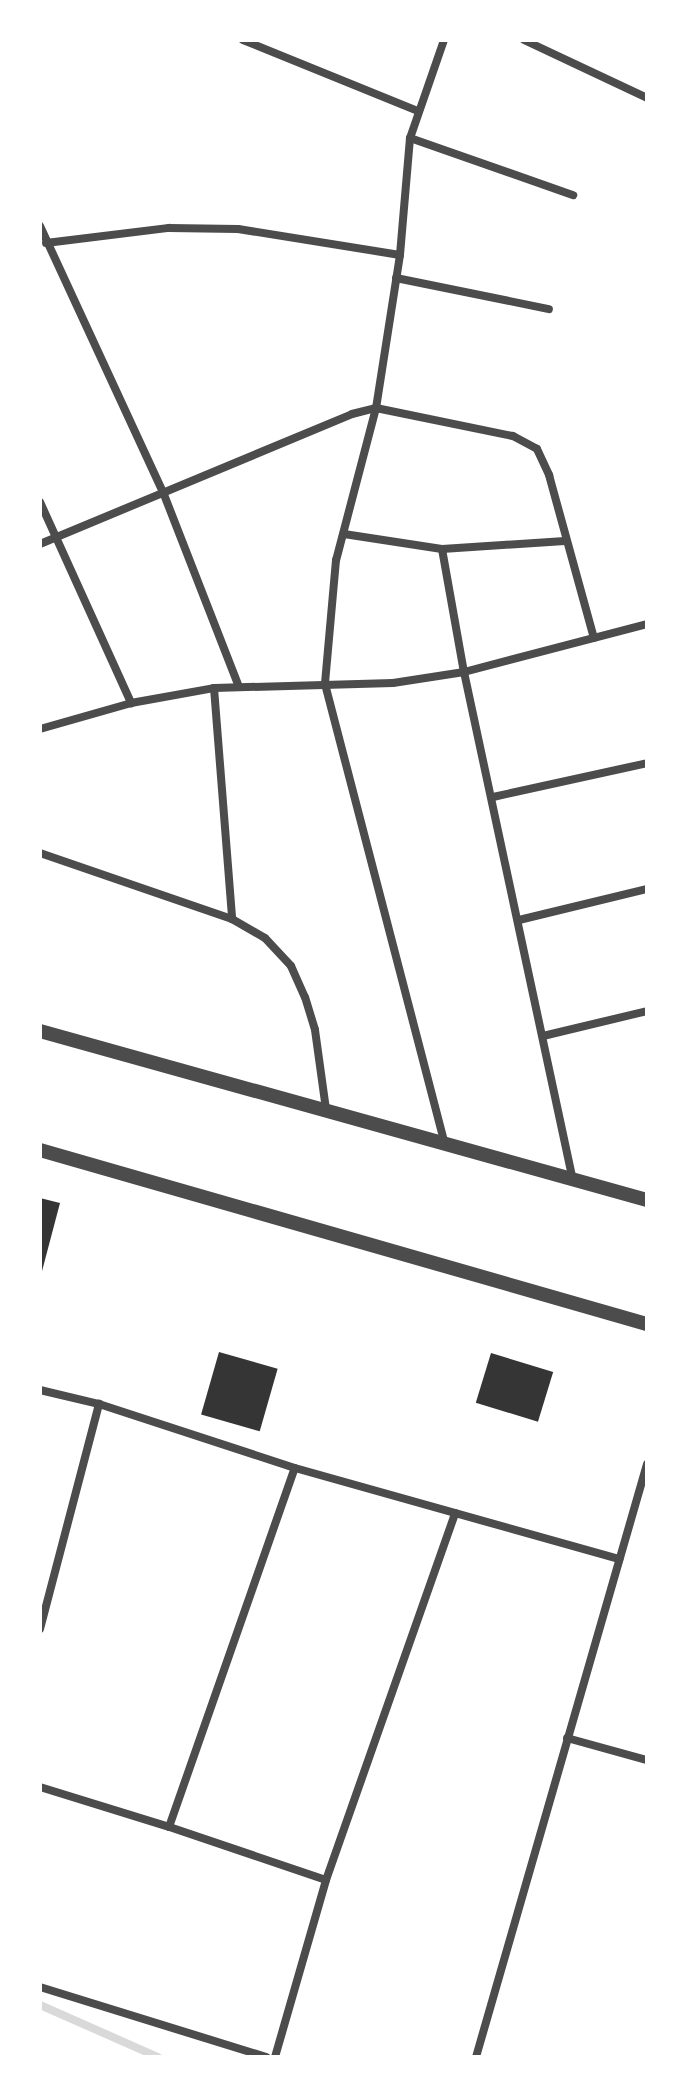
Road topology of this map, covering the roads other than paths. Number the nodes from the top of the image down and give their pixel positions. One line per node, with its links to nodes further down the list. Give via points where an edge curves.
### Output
1 (243, 40): 5 (street)
2 (444, 40): 5 (street)
3 (524, 40): 4 (street)
4 (647, 98)
5 (418, 111): 6 (street)
6 (410, 138): 7 (street); 10 (street)
7 (573, 195)
8 (40, 226): 9 (street)
9 (46, 243): 10 (street, via 169,228 238,229); 14 (street)
10 (400, 255): 11 (street)
11 (396, 278): 12 (street); 13 (street)
12 (549, 309)
13 (376, 408): 14 (street); 16 (street); 18 (street, via 513,436 537,449)
14 (163, 492): 17 (street); 25 (street)
15 (40, 502): 17 (street)
16 (344, 534): 20 (street); 24 (street, via 334,573)
17 (56, 538): 19 (street); 27 (street)
18 (565, 541): 20 (street); 22 (street)
19 (40, 544)
20 (442, 549): 23 (street)
21 (647, 624): 22 (street)
22 (594, 638): 23 (street)
23 (464, 672): 24 (street, via 393,683); 30 (street)
24 (325, 684): 25 (street); 39 (street)
25 (239, 687): 26 (street)
26 (214, 688): 27 (street); 33 (street)
27 (131, 703): 28 (street)
28 (40, 729)
29 (647, 763): 30 (street)
30 (493, 797): 34 (street)
31 (40, 853): 33 (street)
32 (647, 889): 34 (street)
33 (232, 919): 38 (street, via 265,938 291,966 315,1030)
34 (519, 920): 37 (street)
35 (647, 1011): 37 (street)
36 (40, 1031): 38 (street)
37 (543, 1036): 41 (street)
38 (326, 1109): 39 (street)
39 (445, 1144): 41 (street)
40 (40, 1150): 43 (street)
41 (573, 1181): 42 (street)
42 (647, 1200)
43 (647, 1324)
44 (40, 1390): 45 (street)
45 (99, 1404): 47 (street); 50 (street)
46 (647, 1464): 49 (street)
47 (295, 1468): 48 (street); 54 (street)
48 (455, 1513): 49 (street); 55 (street)
49 (619, 1559): 51 (street)
50 (40, 1629)
51 (567, 1738): 52 (street); 59 (street)
52 (647, 1760)
53 (40, 1787): 54 (street)
54 (169, 1827): 55 (street)
55 (326, 1880): 58 (street)
56 (40, 1987): 57 (street)
57 (266, 2057)
58 (275, 2057)
59 (476, 2057)

